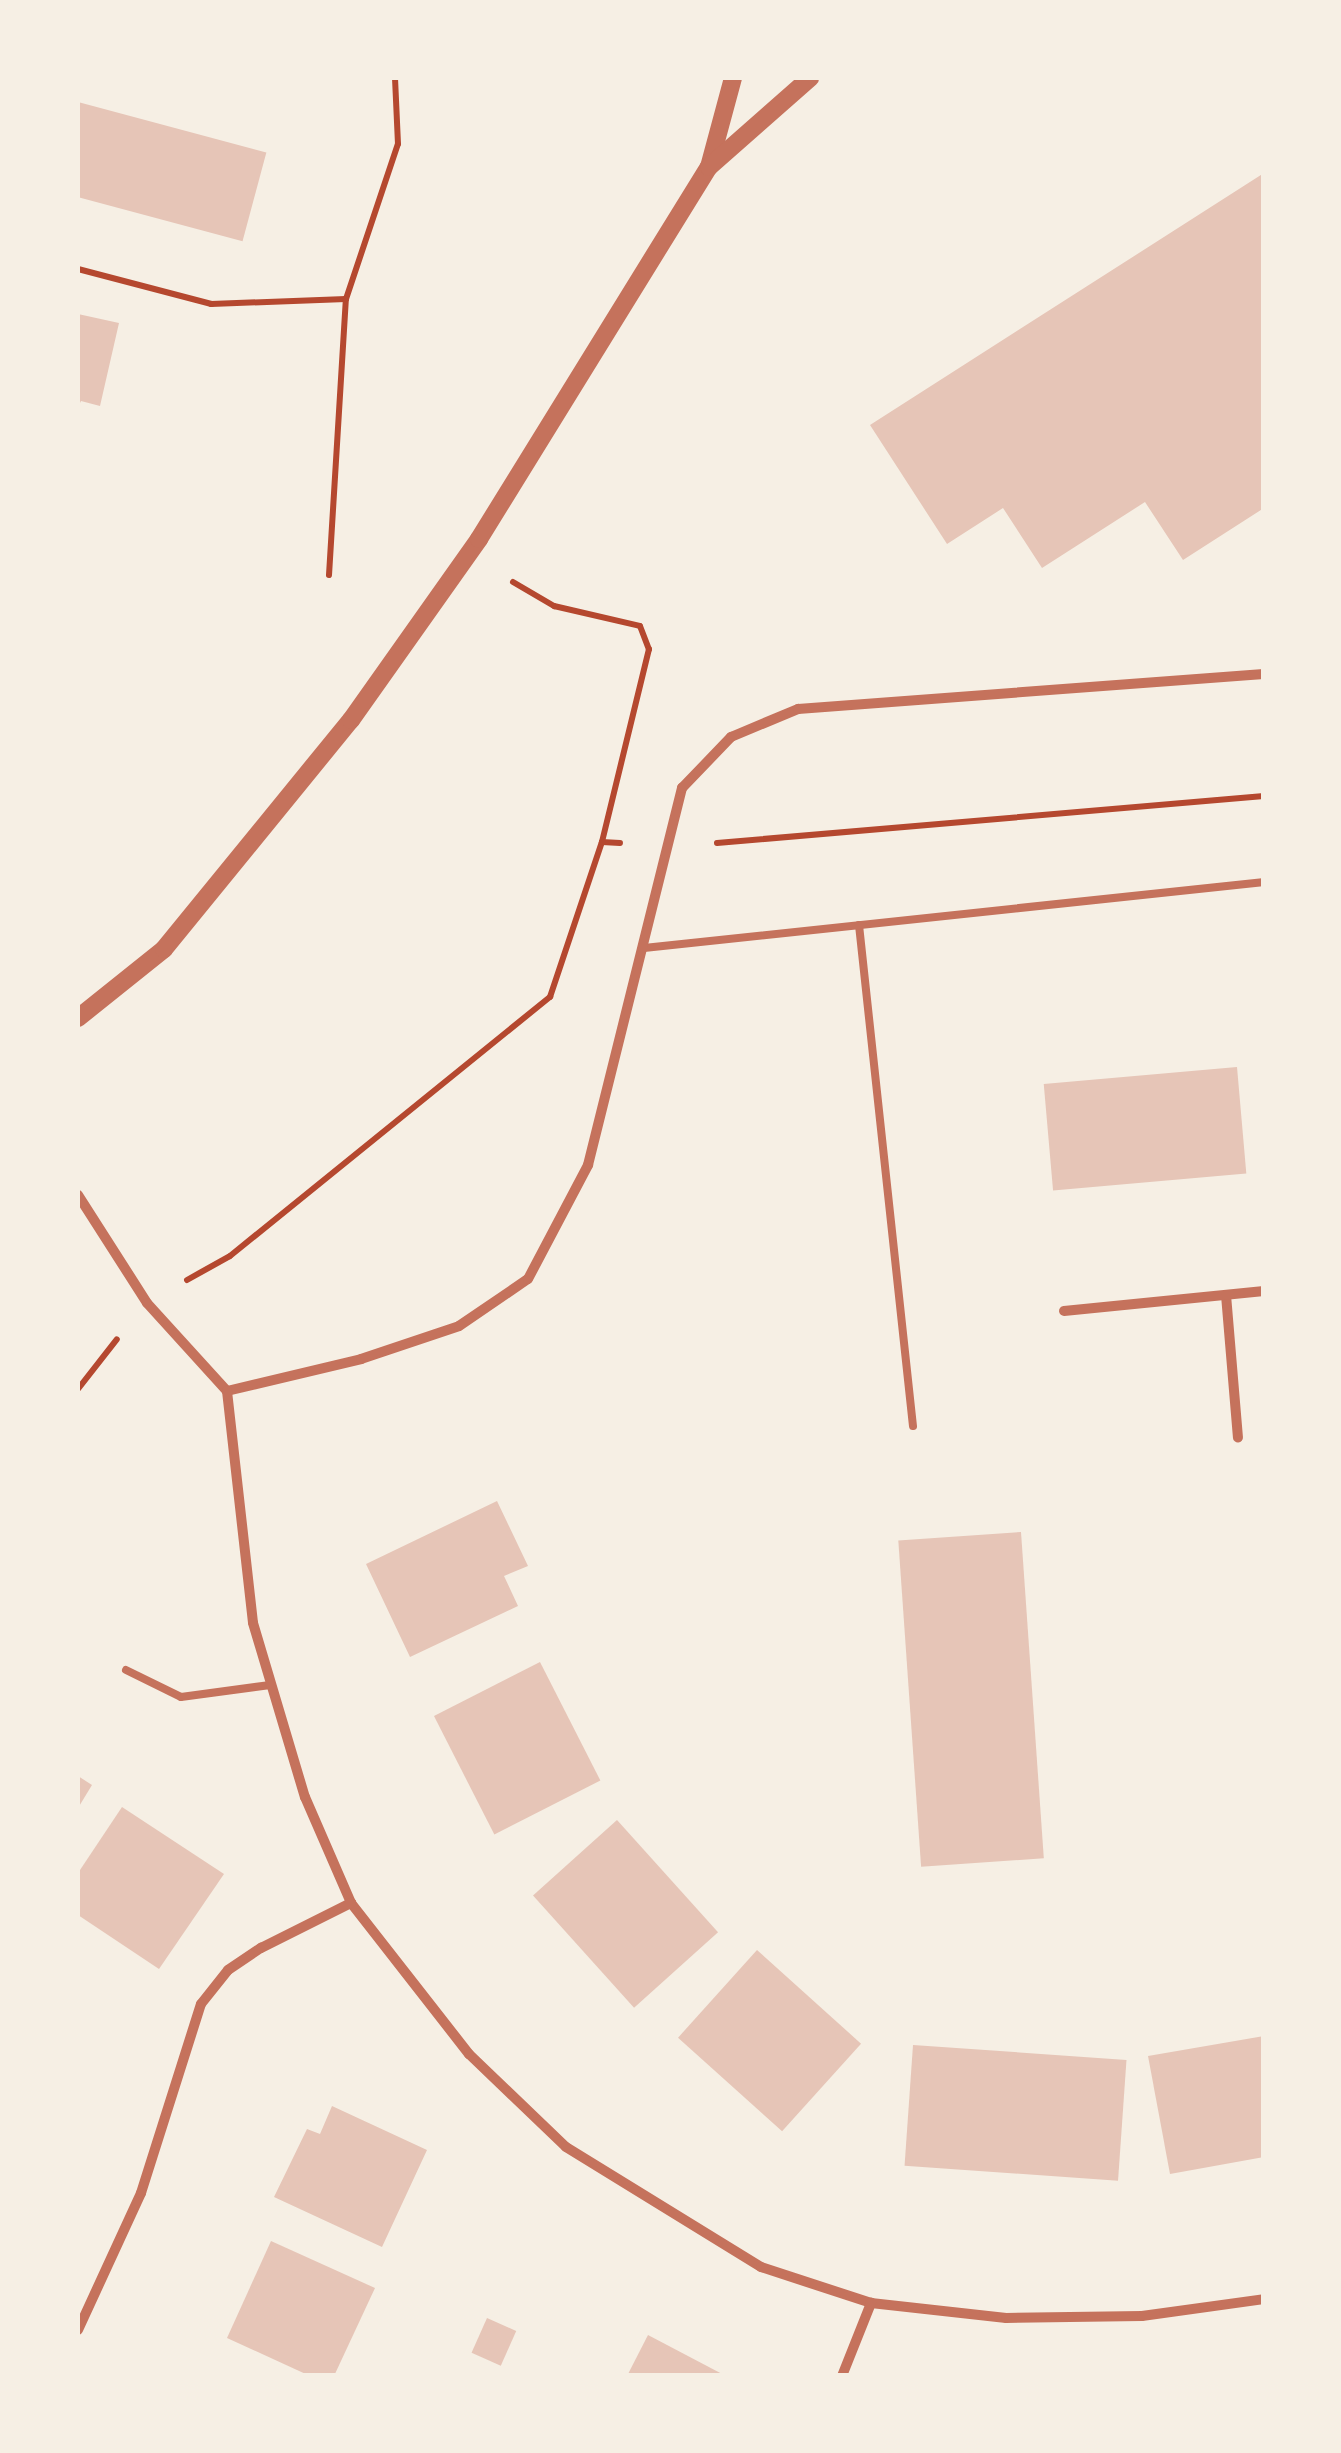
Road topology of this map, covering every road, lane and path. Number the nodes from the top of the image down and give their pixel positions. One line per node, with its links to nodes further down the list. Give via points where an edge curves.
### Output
1 (395, 78): 6 (path, via 398,144)
2 (734, 78): 4 (street)
3 (810, 78): 4 (street)
4 (709, 167): 7 (street)
5 (78, 269): 6 (path, via 212,304)
6 (346, 299): 8 (path)
7 (467, 555): 10 (path, via 554,606 640,626 649,648); 14 (street, via 352,720 164,949)
8 (330, 575)
9 (1264, 674): 13 (street, via 798,709 731,737 682,788)
10 (602, 842)
11 (1264, 882): 12 (lane)
12 (859, 925): 13 (lane); 20 (lane)
13 (644, 948): 19 (street, via 588,1165 528,1279 459,1326 361,1359)
14 (78, 1018)
15 (78, 1195): 19 (street, via 147,1303)
16 (1264, 1291): 17 (street)
17 (1226, 1295): 18 (street); 21 (street)
18 (1064, 1311)
19 (227, 1391): 23 (street, via 253,1623)
20 (912, 1426)
21 (1238, 1437)
22 (126, 1670): 23 (lane, via 181,1697)
23 (270, 1685): 24 (street, via 304,1798)
24 (352, 1903): 26 (street, via 470,2054 566,2147 761,2267); 27 (street, via 228,1970 201,2004 141,2193)
25 (1264, 2298): 26 (street, via 1103,2317 1006,2318)
26 (871, 2303): 28 (street)
27 (78, 2330)
28 (842, 2376)

